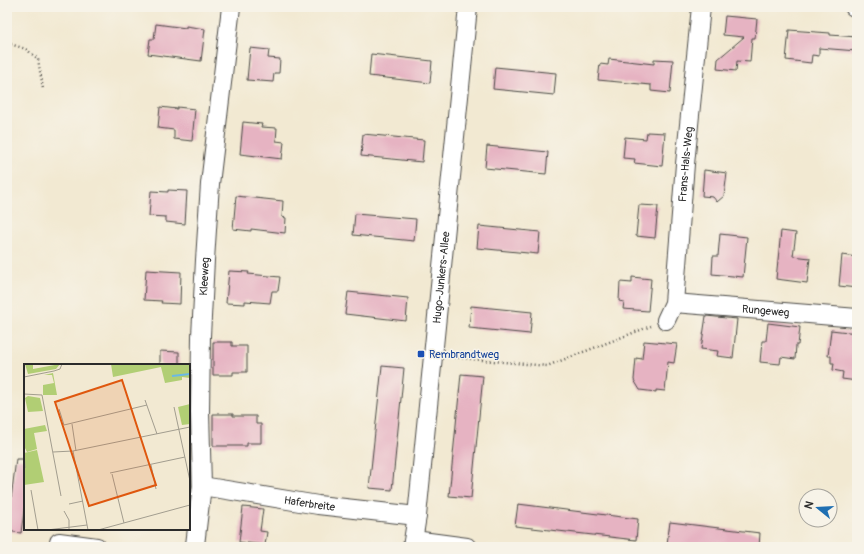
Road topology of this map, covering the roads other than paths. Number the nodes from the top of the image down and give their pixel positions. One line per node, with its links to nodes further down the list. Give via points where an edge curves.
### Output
1 (231, 7): 7 (street, Kleeweg, via 210,184 205,260 200,343)
2 (468, 7): 8 (street, Hugo-Junkers-Allee)
3 (701, 7): 4 (street, Frans-Hals-Weg)
4 (674, 303): 5 (street, Rungeweg); 6 (street, Frans-Hals-Weg)
5 (857, 318)
6 (666, 320)
7 (202, 486): 8 (street, Haferbreite, via 318,505); 12 (street, Kleeweg)
8 (417, 516): 10 (street, Hugo-Junkers-Allee)
9 (59, 542): 11 (street)
10 (413, 543): 13 (street)
11 (97, 547)
12 (193, 547)
13 (467, 547)

